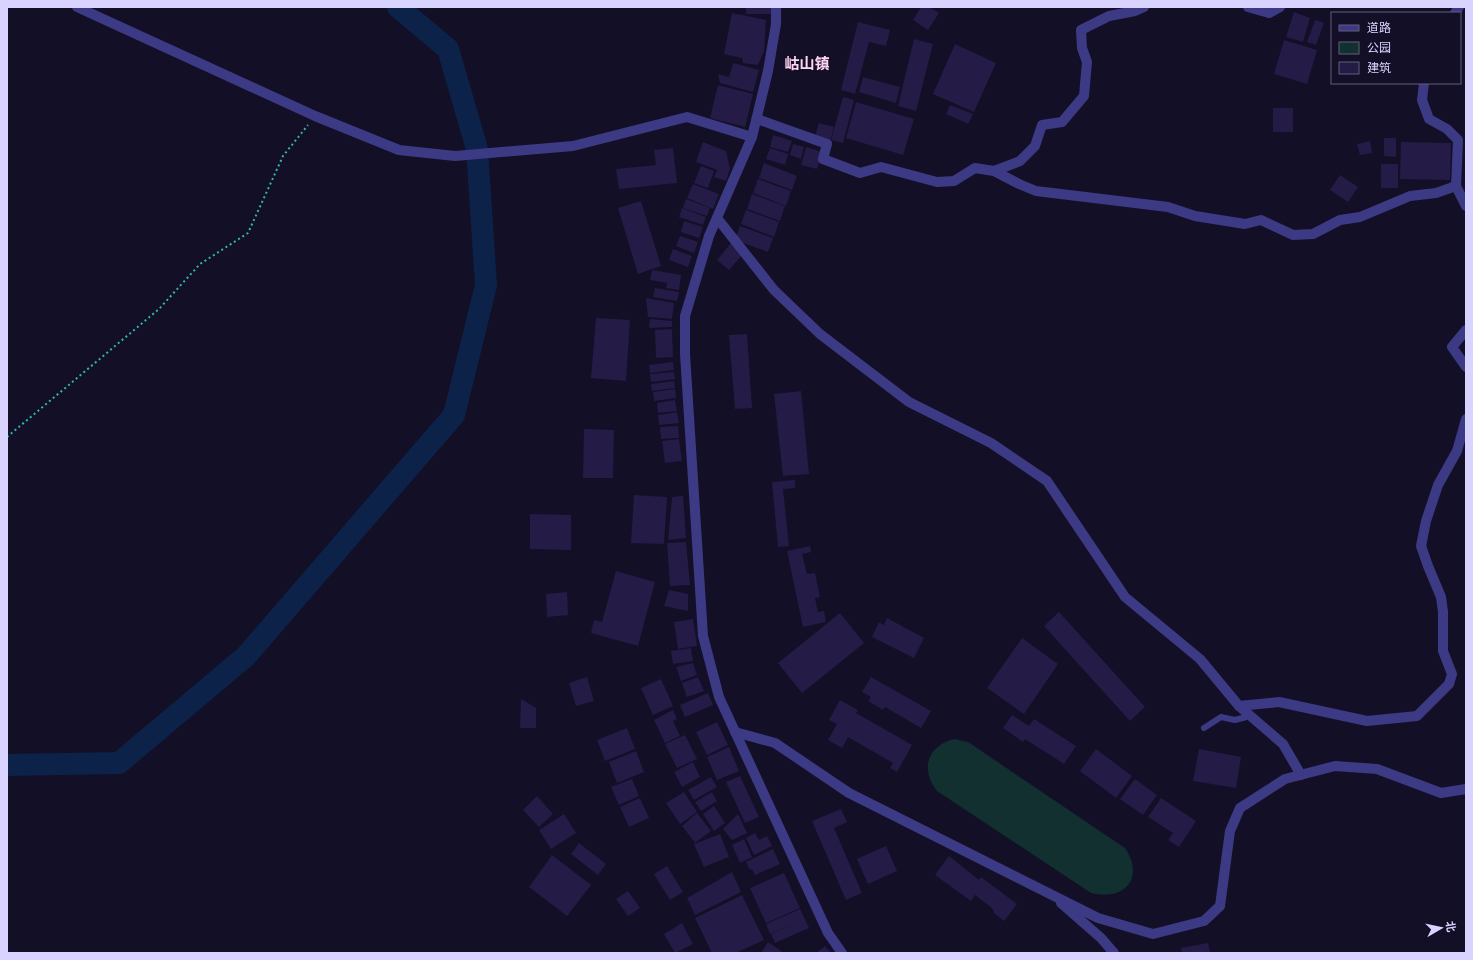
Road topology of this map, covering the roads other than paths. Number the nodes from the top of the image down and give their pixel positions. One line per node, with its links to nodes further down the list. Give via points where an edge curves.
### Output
1 (77, 7): 8 (street, via 315,116 399,150 454,156 573,146 687,117)
2 (776, 7): 7 (street, via 770,64)
3 (1144, 7): 9 (street, via 1109,16 1081,30 1082,48 1087,62 1084,96 1062,122 1042,125 1035,146 1020,161)
4 (1248, 7): 5 (street, via 1269,13)
5 (1280, 7)
6 (1424, 84): 10 (street, via 1422,100 1429,119 1447,129 1458,140)
7 (757, 119): 8 (street); 9 (street, via 827,144 823,159 860,173 881,167 937,182 954,180 975,168)
8 (752, 137): 12 (street)
9 (994, 171): 10 (street, via 1036,191 1168,207 1195,216 1245,224 1261,220 1292,235 1313,234 1340,220 1360,217 1410,196 1436,193)
10 (1456, 186): 11 (street)
11 (1466, 206)
12 (717, 218): 16 (street, via 774,290 820,334 909,402 991,444 1047,481 1125,597 1200,660); 19 (street, via 709,236 685,316 685,354 704,636 719,697)
13 (1466, 330): 14 (street, via 1452,347)
14 (1466, 367)
15 (1466, 419): 16 (street, via 1457,451 1438,485 1421,546 1441,597 1443,652 1452,674 1449,684 1417,716 1367,721 1279,702)
16 (1239, 706): 17 (street)
17 (1250, 716): 18 (lane, via 1235,720 1220,717); 20 (street, via 1283,744)
18 (1204, 728)
19 (735, 732): 22 (street, via 775,743 849,793); 23 (street, via 828,933)
20 (1301, 775): 21 (street, via 1335,766 1377,769 1441,793); 22 (street, via 1285,779 1240,808 1230,831 1220,906 1204,921 1152,934 1098,918)
21 (1466, 789)
22 (1049, 892): 24 (street, via 1101,938)
23 (842, 953)
24 (1114, 953)

